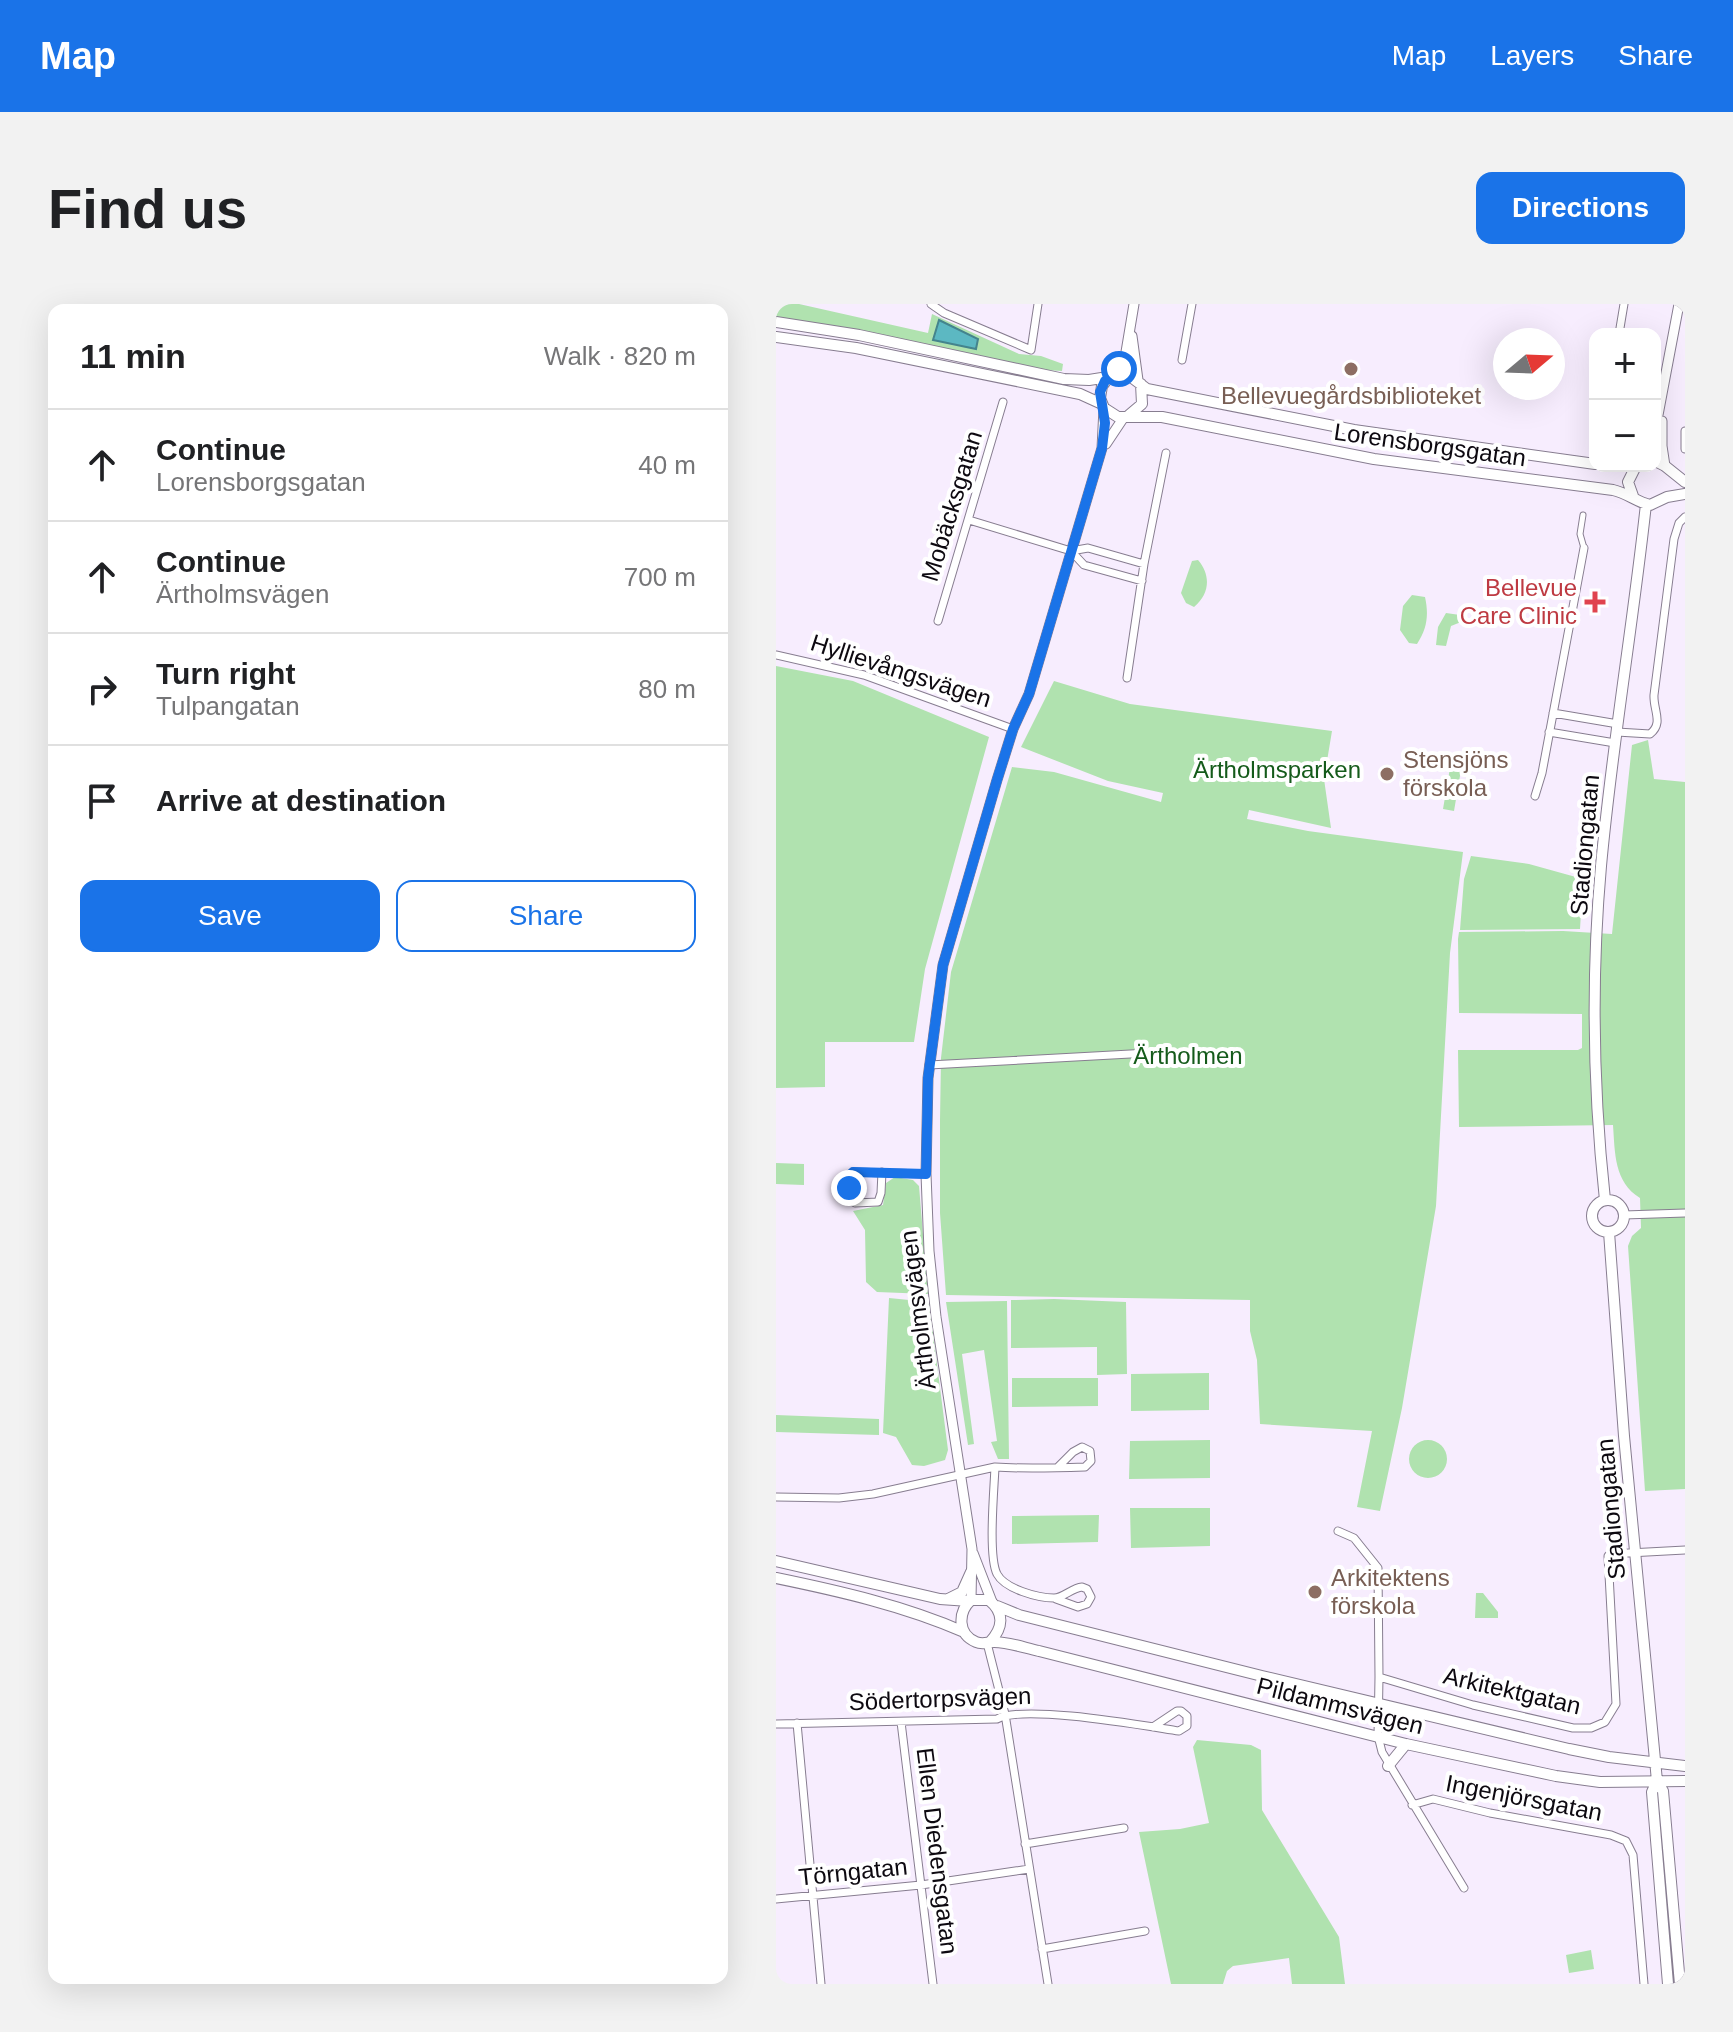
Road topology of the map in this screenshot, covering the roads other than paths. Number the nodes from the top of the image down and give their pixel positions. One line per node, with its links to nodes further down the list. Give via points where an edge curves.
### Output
1 (931, 304): 7 (street)
2 (1038, 304): 7 (street, via 1031,350)
3 (1134, 304): 8 (street)
4 (1192, 304): 12 (street)
5 (1624, 304): 10 (street)
6 (1679, 304): 16 (street)
7 (945, 308)
8 (1131, 319): 13 (street, via 1124,360); 14 (street)
9 (776, 322): 13 (main road, Lorensborgsgatan, via 1064,379)
10 (1620, 328)
11 (776, 337): 17 (main road, Lorensborgsgatan, via 1080,394)
12 (1182, 360)
13 (1112, 376): 14 (main road, Lorensborgsgatan, via 1127,374); 17 (main road, via 1100,392)
14 (1139, 382): 19 (main road, via 1142,404); 24 (main road, Lorensborgsgatan, via 1163,393 1341,428)
15 (1003, 402): 34 (street, Mobäcksgatan)
16 (1662, 405): 18 (street); 25 (street)
17 (1103, 406): 19 (main road, Lorensborgsgatan, via 1113,415); 23 (street, Ärtholmsvägen, via 1105,432)
18 (1661, 409)
19 (1126, 416): 23 (street, Ärtholmsvägen); 29 (main road, Lorensborgsgatan, via 1162,417 1374,459)
20 (1685, 431): 21 (street)
21 (1685, 449)
22 (1166, 453): 37 (street)
23 (1099, 457): 36 (street, Ärtholmsvägen)
24 (1589, 463)
25 (1663, 466): 27 (main road); 30 (main road, via 1672,487)
26 (1632, 472): 29 (main road, via 1628,482)
27 (1685, 482)
28 (1685, 494): 30 (main road)
29 (1633, 496): 31 (main road, Lorensborgsgatan)
30 (1667, 497): 31 (main road)
31 (1646, 504): 45 (main road, Stadiongatan)
32 (1583, 515): 35 (street)
33 (1685, 517): 45 (street, via 1677,529 1654,695 1658,726 1650,734)
34 (969, 520): 36 (street); 39 (street, Mobäcksgatan)
35 (1584, 548): 42 (street)
36 (1071, 551): 37 (street, via 1088,548); 38 (street, via 1084,565); 43 (street, Ärtholmsvägen, via 1029,694)
37 (1144, 564): 38 (street)
38 (1142, 581): 41 (street)
39 (938, 621)
40 (776, 655): 43 (street, Hyllievångsvägen, via 864,675)
41 (1127, 678)
42 (1553, 713): 44 (street); 45 (street)
43 (1013, 729): 48 (street, Ärtholmsvägen, via 943,965)
44 (1549, 732): 45 (street); 46 (street)
45 (1617, 733): 51 (main road, Stadiongatan, via 1601,867 1595,983)
46 (1535, 796)
47 (1167, 1052): 48 (street)
48 (929, 1065): 50 (street, Ärtholmsvägen)
49 (882, 1172): 49 (street, via 850,1173 850,1200 878,1202); 50 (street)
50 (926, 1174): 57 (street, Ärtholmsvägen, via 936,1317)
51 (1605, 1200): 53 (main road, via 1619,1205); 54 (main road, Stadiongatan, via 1592,1217 1598,1229)
52 (1685, 1213): 53 (street)
53 (1624, 1215): 54 (main road, via 1619,1228)
54 (1609, 1232): 62 (main road, Stadiongatan)
55 (995, 1467): 56 (street); 57 (street); 66 (street, via 993,1551 998,1575 1017,1590)
56 (1058, 1467)
57 (960, 1474): 58 (street, via 839,1498); 60 (street, Ärtholmsvägen)
58 (776, 1497)
59 (1338, 1531): 72 (street, via 1354,1538 1378,1568)
60 (972, 1549): 64 (street, Ärtholmsvägen); 69 (street, Ärtholmsvägen)
61 (1685, 1550): 62 (street)
62 (1635, 1552): 72 (street, Arkitektgatan, via 1606,1559 1617,1696 1600,1725 1573,1728); 81 (main road, Stadiongatan)
63 (776, 1561): 67 (main road)
64 (971, 1572): 67 (main road, via 962,1592); 68 (street, Ärtholmsvägen)
65 (776, 1578): 70 (main road)
66 (1056, 1599)
67 (946, 1600): 68 (main road)
68 (970, 1601): 69 (main road, via 982,1598); 70 (main road, Ärtholmsvägen, via 961,1619)
69 (994, 1604): 71 (main road, Ärtholmsvägen, via 1002,1623); 73 (main road, Pildammsvägen, via 1019,1615)
70 (964, 1632): 71 (main road, via 976,1643)
71 (988, 1643): 74 (street, Ärtholmsvägen); 79 (main road, Pildammsvägen, via 1039,1651)
72 (1379, 1677): 73 (street)
73 (1379, 1703): 79 (street); 81 (main road, Pildammsvägen, via 1569,1749)
74 (1005, 1714): 75 (street, Södertorpsvägen, via 997,1719); 78 (street, Södertorpsvägen); 90 (street, Ärtholmsvägen)
75 (901, 1722): 76 (street, Södertorpsvägen); 92 (street, Ellen Diedensgatan)
76 (797, 1723): 77 (street, Södertorpsvägen); 94 (street)
77 (776, 1724)
78 (1153, 1727): 78 (street, Södertorpsvägen, via 1184,1730 1187,1716 1177,1711)
79 (1378, 1736): 80 (main road, Pildammsvägen); 82 (street)
80 (1406, 1744): 82 (main road); 86 (main road, Pildammsvägen, via 1556,1776)
81 (1656, 1763): 83 (main road, Pildammsvägen); 84 (main road, Stadiongatan)
82 (1388, 1766): 88 (street)
83 (1685, 1766)
84 (1657, 1781): 85 (main road, Pildammsvägen); 86 (main road, Pildammsvägen); 87 (main road, Stadiongatan); 103 (main road, Stadiongatan, via 1663,1791)
85 (1685, 1781)
86 (1628, 1782): 87 (main road)
87 (1652, 1802): 102 (main road, Stadiongatan)
88 (1412, 1805): 93 (street); 101 (street, Ingenjörsgatan, via 1433,1799 1626,1841 1633,1855)
89 (1124, 1828): 90 (street)
90 (1025, 1844): 91 (street, Ärtholmsvägen)
91 (1029, 1869): 92 (street, Törngatan); 97 (street, Ärtholmsvägen)
92 (921, 1885): 94 (street, Törngatan); 99 (street, Ellen Diedensgatan)
93 (1464, 1888)
94 (813, 1897): 95 (street, Törngatan); 98 (street)
95 (776, 1899)
96 (1145, 1931): 97 (street)
97 (1042, 1949): 100 (street, Ärtholmsvägen)
98 (821, 1984)
99 (933, 1984)
100 (1048, 1984)
101 (1644, 1984)
102 (1668, 1984)
103 (1680, 1984)

